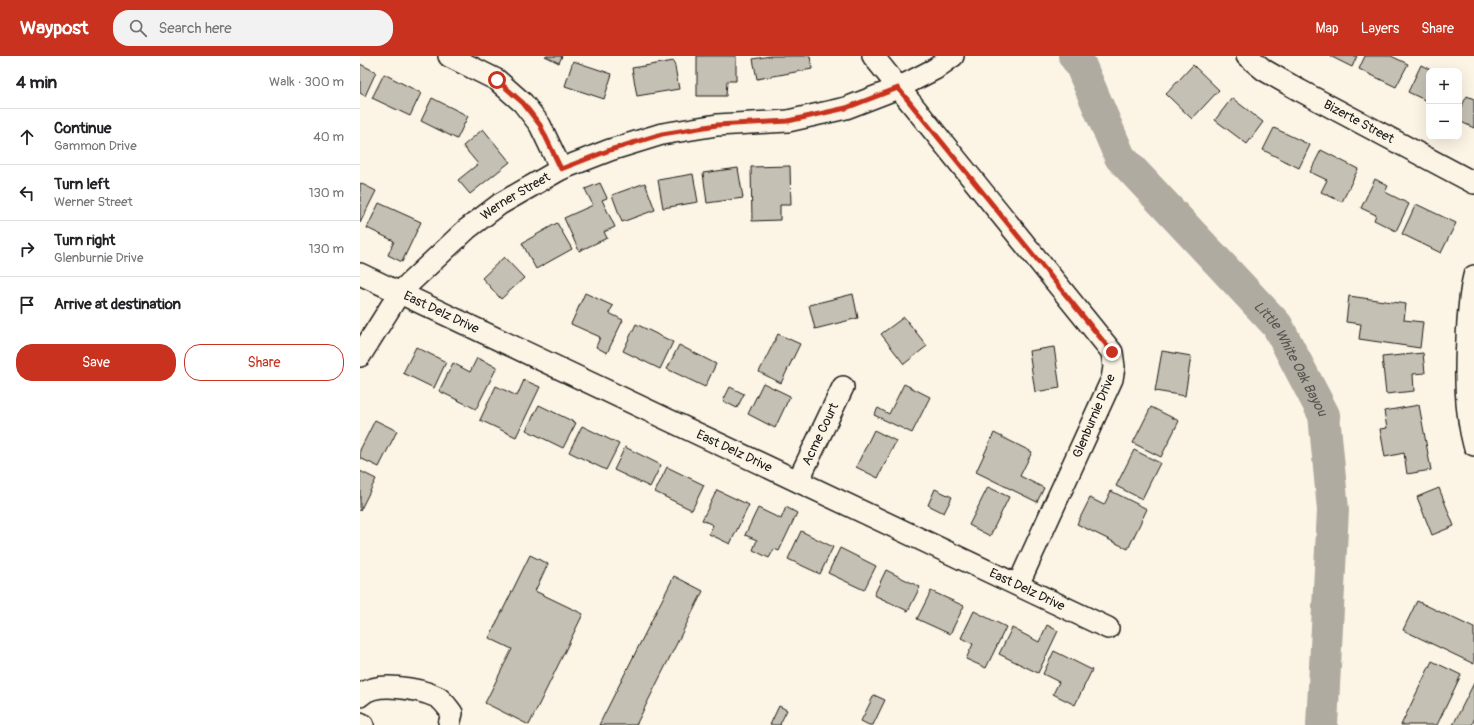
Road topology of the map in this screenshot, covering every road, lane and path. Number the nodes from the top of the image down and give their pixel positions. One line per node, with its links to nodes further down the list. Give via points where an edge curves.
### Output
1 (449, 56): 6 (street, via 497,80 523,103 540,125)
2 (873, 56): 5 (street, Glenburnie Drive)
3 (953, 56): 5 (street, Werner Street, via 935,69)
4 (1247, 56): 7 (street, Bizerte Street, via 1264,70 1299,90)
5 (898, 88): 6 (street, Werner Street, via 846,108 788,121 717,125 662,134); 15 (street, Glenburnie Drive, via 1112,352 1112,379)
6 (561, 169): 10 (street, Werner Street, via 500,204 467,229)
7 (1474, 183)
8 (360, 274): 10 (street, East Delz Drive)
9 (1474, 276): 13 (street, via 1467,321 1465,369 1467,417)
10 (400, 292): 11 (street, Werner Street); 14 (street, East Delz Drive)
11 (360, 356)
12 (843, 387): 14 (street, Acme Court)
13 (1474, 445)
14 (798, 481): 15 (street, East Delz Drive)
15 (1018, 585): 16 (street, East Delz Drive)
16 (1108, 628)
17 (360, 696): 20 (street, via 376,688 403,688 423,692 439,698 452,713)
18 (360, 723): 19 (street)
19 (363, 725)
20 (449, 725)

